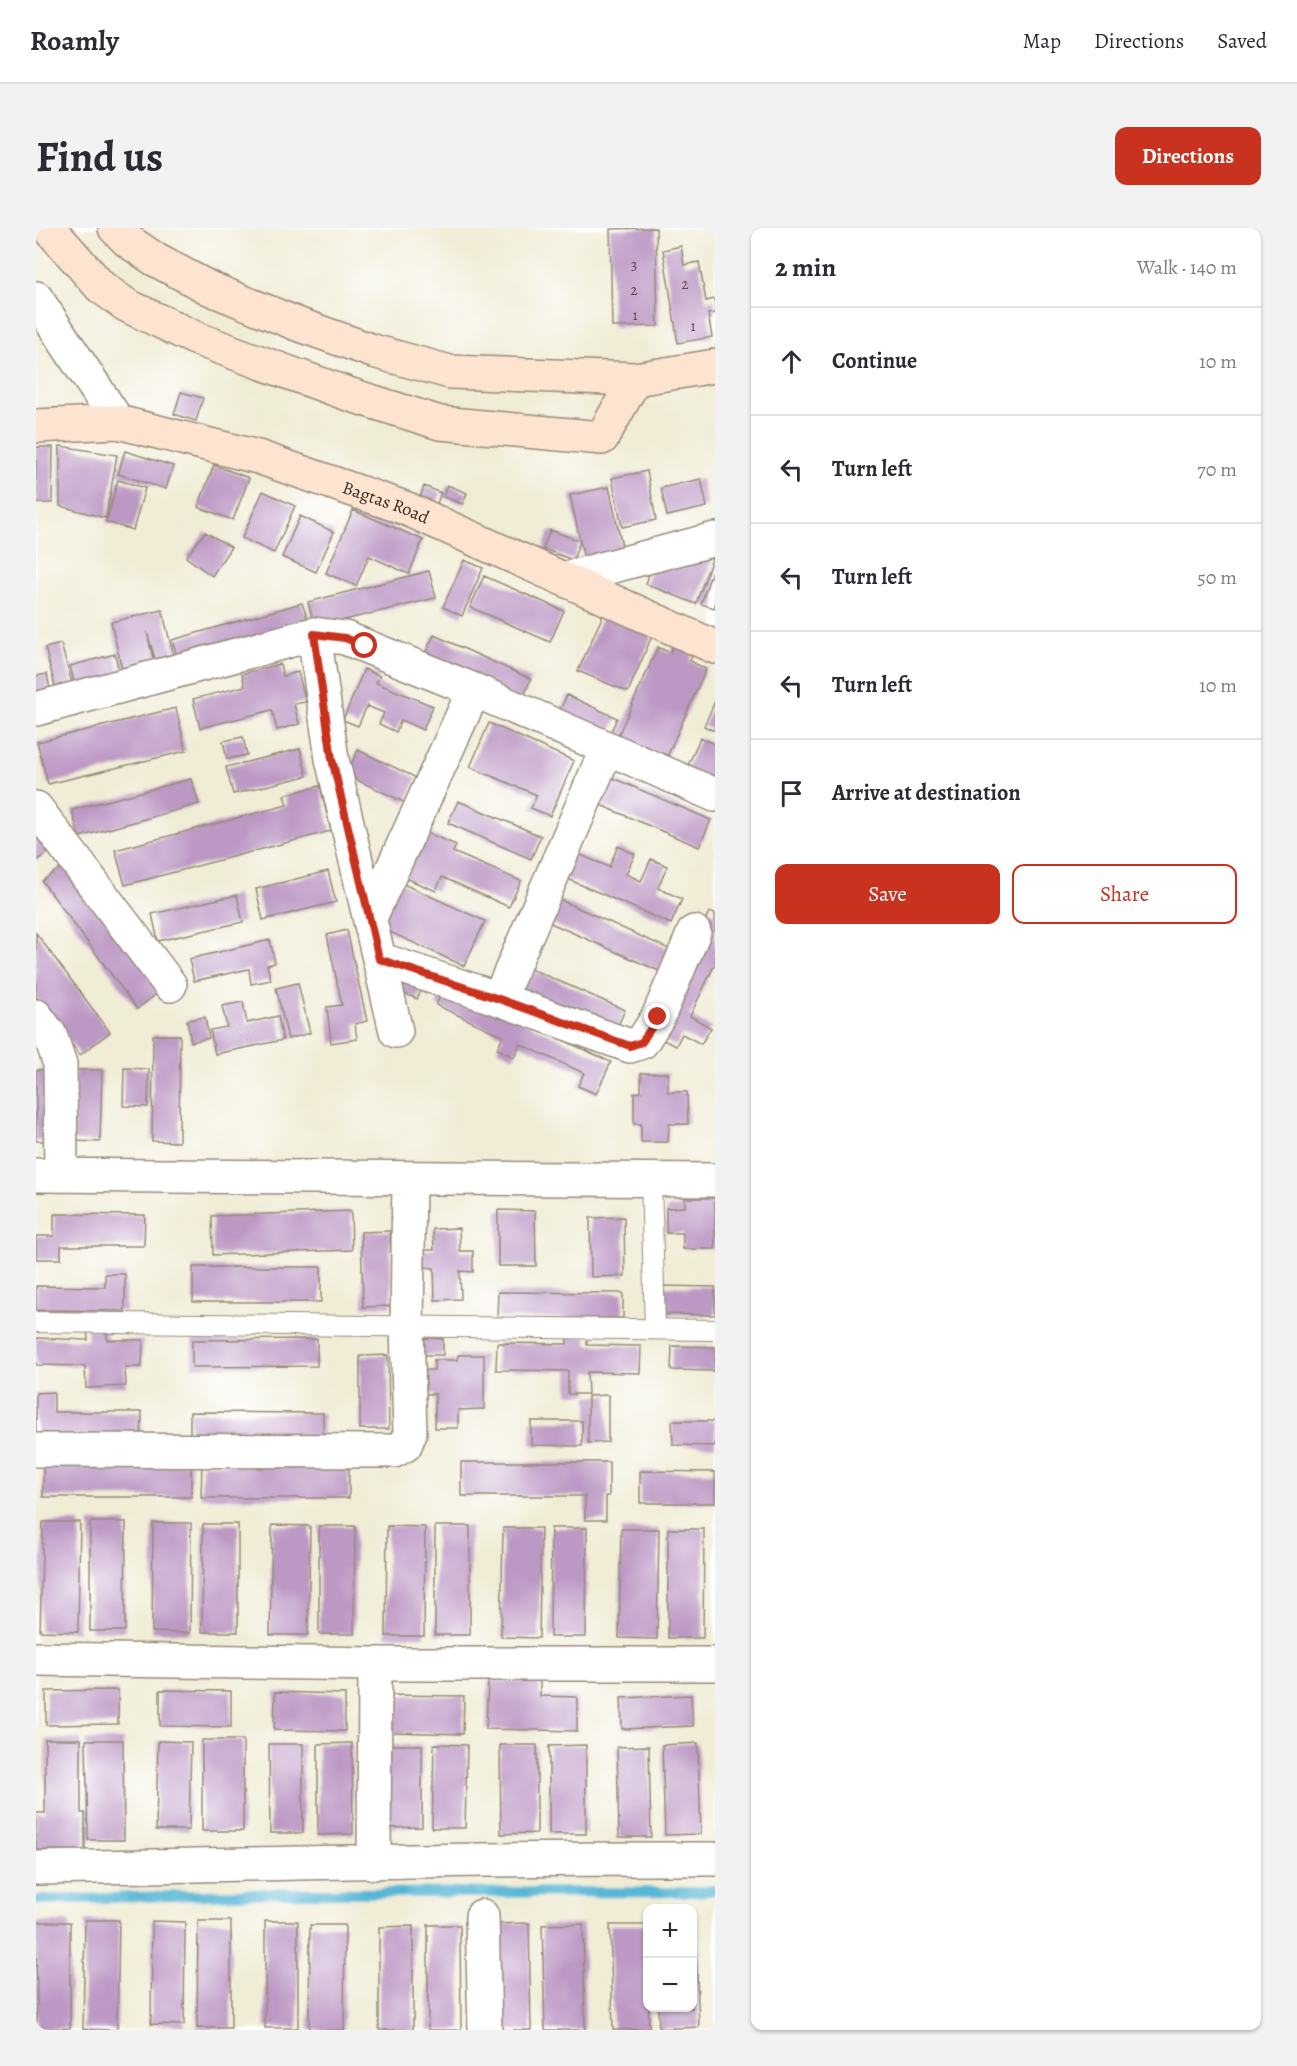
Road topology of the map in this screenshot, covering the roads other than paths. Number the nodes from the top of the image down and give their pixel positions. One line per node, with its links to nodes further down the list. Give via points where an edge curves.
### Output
1 (42, 228): 4 (street)
2 (50, 228): 7 (street, via 101,287 151,318 272,367 440,423 602,438)
3 (115, 228): 7 (street, via 156,260 208,288 374,351 450,372)
4 (36, 231)
5 (36, 298): 8 (street)
6 (715, 366): 7 (street)
7 (635, 378)
8 (118, 422): 9 (street, Bagtas Road); 11 (street, Bagtas Road, via 258,457 405,508)
9 (36, 426)
10 (715, 539): 11 (street)
11 (564, 579): 13 (street, Bagtas Road)
12 (314, 634): 14 (street, via 345,638); 15 (street); 19 (street, via 332,759)
13 (715, 647)
14 (474, 690): 16 (street); 19 (street)
15 (36, 709)
16 (607, 748): 17 (street); 23 (street)
17 (715, 795)
18 (36, 808): 22 (street)
19 (370, 918): 21 (street)
20 (694, 932): 23 (street, via 658,1017 642,1042 630,1046 616,1042)
21 (379, 959): 23 (street); 25 (street)
22 (171, 984)
23 (499, 999)
24 (36, 1016): 26 (street, via 50,1035 60,1064)
25 (396, 1031)
26 (49, 1175): 27 (street)
27 (408, 1178): 28 (street); 31 (street)
28 (651, 1179): 29 (street); 32 (lane)
29 (715, 1179)
30 (36, 1322): 31 (lane)
31 (407, 1328): 32 (lane); 34 (street, via 410,1433 405,1445 394,1450)
32 (655, 1329): 33 (lane)
33 (715, 1330)
34 (36, 1450)
35 (36, 1659): 36 (street)
36 (375, 1664): 37 (street); 39 (street)
37 (715, 1664)
38 (715, 1859): 39 (street, via 536,1858)
39 (374, 1863): 40 (street)
40 (36, 1868)
41 (482, 1916): 42 (street)
42 (485, 2030)

